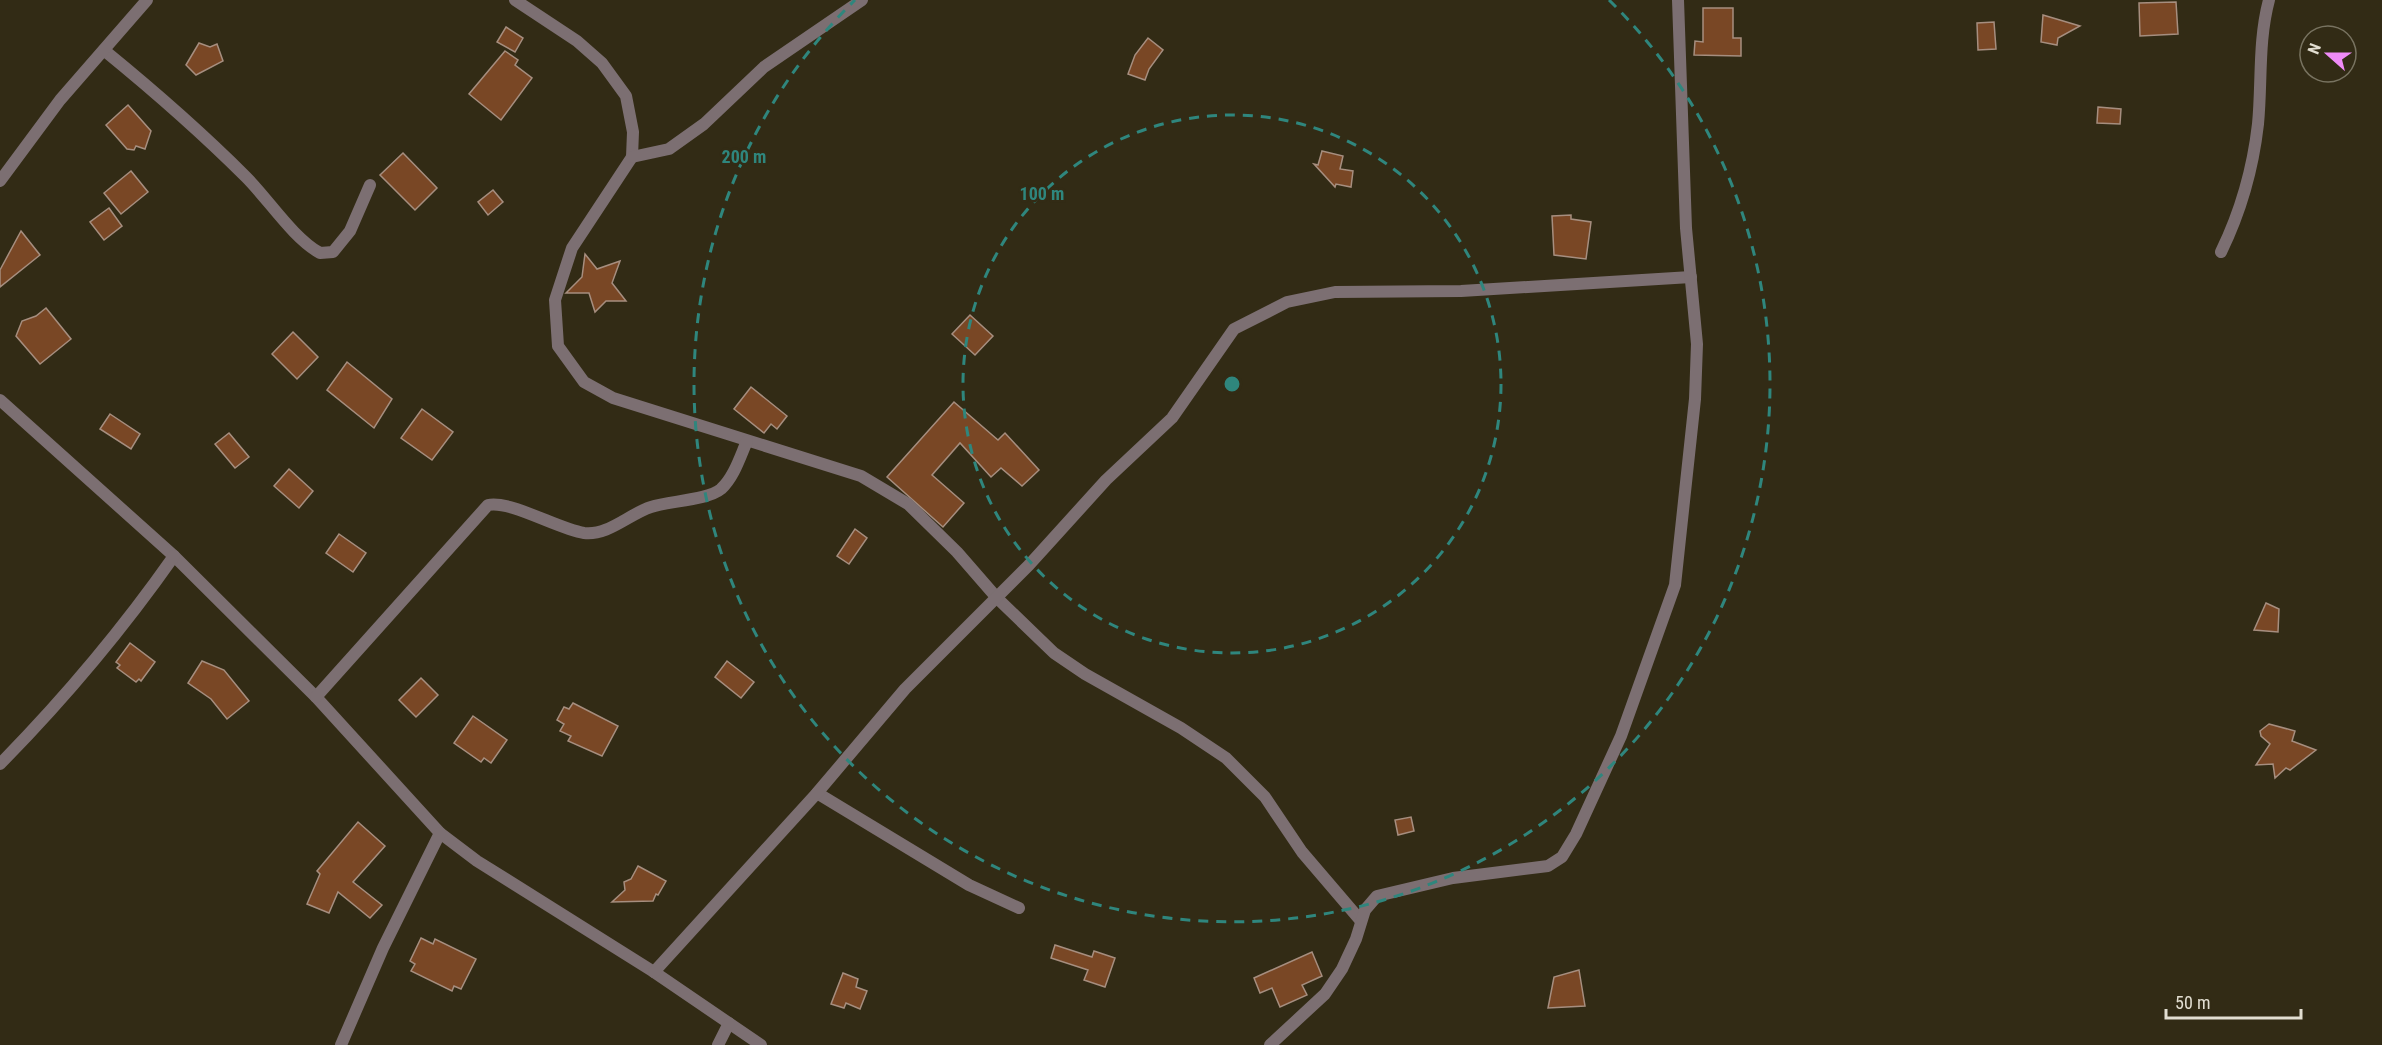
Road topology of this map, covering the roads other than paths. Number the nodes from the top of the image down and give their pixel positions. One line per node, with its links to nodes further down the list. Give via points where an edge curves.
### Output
1 (147, 0): 6 (street)
2 (515, 0): 7 (street, via 577,41 602,63 626,96 633,132)
3 (862, 0): 7 (street, via 764,67 704,124 669,149)
4 (1678, 0): 11 (street)
5 (2269, 0): 10 (street, via 2256,133 2235,222)
6 (105, 51): 8 (street, via 60,100); 9 (street, via 246,177 302,239 320,253 333,252 350,231)
7 (632, 157): 13 (street, via 572,248 555,300 558,345 584,382 613,398)
8 (0, 181)
9 (370, 185)
10 (2221, 252)
11 (1691, 277): 15 (street, via 1461,291 1335,292 1287,302 1234,329 1172,418 1106,480); 21 (street, via 1697,345 1695,399 1675,585 1621,736 1575,834 1562,857 1548,866 1453,878 1377,896)
12 (0, 400): 14 (street)
13 (747, 441): 15 (street, via 861,476 908,504); 16 (street, via 727,481 714,493 667,501 608,529 586,533 504,506 488,505)
14 (174, 556): 16 (street); 17 (street, via 57,705)
15 (997, 598): 18 (street, via 905,689); 21 (street, via 1054,653 1226,758 1265,797 1302,852)
16 (316, 697): 19 (street)
17 (0, 765)
18 (817, 793): 20 (street, via 969,885); 22 (street)
19 (440, 833): 22 (street, via 477,861); 24 (street)
20 (1019, 908)
21 (1361, 921): 27 (street, via 1342,969 1325,994)
22 (654, 972): 23 (street)
23 (729, 1023): 25 (street); 26 (street)
24 (341, 1045)
25 (718, 1045)
26 (761, 1045)
27 (1270, 1045)

